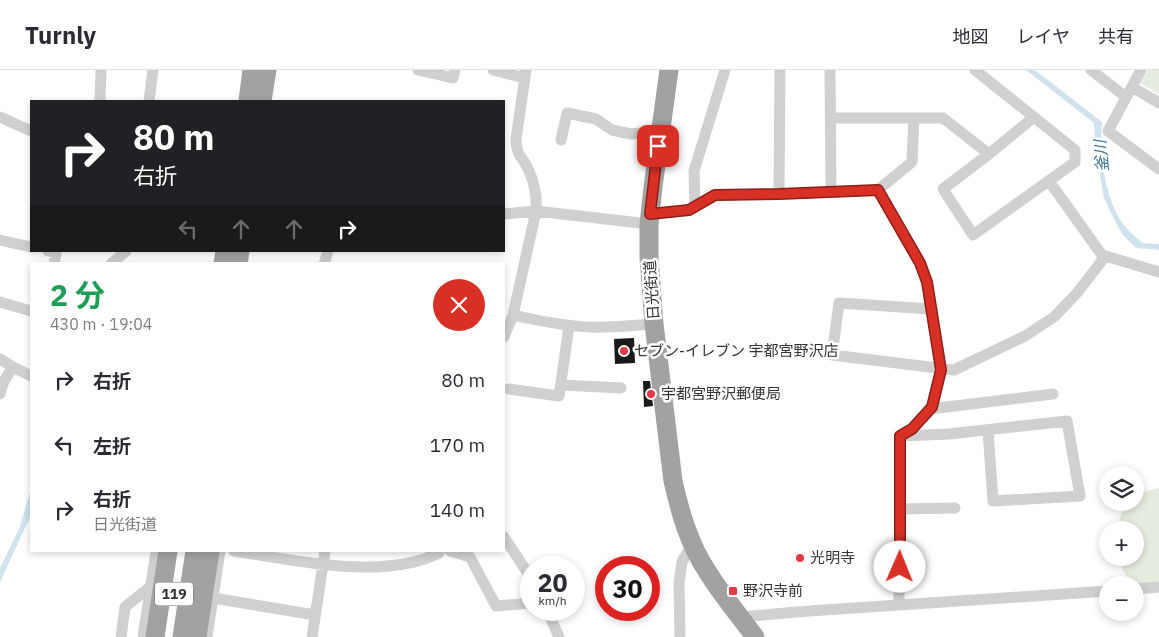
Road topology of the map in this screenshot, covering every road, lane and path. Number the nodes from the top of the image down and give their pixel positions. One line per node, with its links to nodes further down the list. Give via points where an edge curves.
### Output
1 (101, 70): 19 (street)
2 (153, 70): 20 (street)
3 (246, 70): 21 (street)
4 (252, 70): 22 (highway)
5 (267, 70): 23 (highway)
6 (273, 70): 24 (street)
7 (418, 70): 8 (street, via 453,78)
8 (455, 70)
9 (493, 70): 17 (street)
10 (669, 70): 31 (highway, 日光街道)
11 (725, 70): 39 (street, via 694,171)
12 (780, 70): 38 (street)
13 (830, 70): 28 (street)
14 (975, 70): 27 (street)
15 (1091, 70): 18 (street)
16 (1141, 70): 18 (street)
17 (526, 74): 40 (street, via 516,150 529,169 537,199)
18 (1129, 92): 25 (street); 34 (street, via 1108,132)
19 (100, 100)
20 (148, 100)
21 (241, 100)
22 (248, 100)
23 (262, 100)
24 (268, 100)
25 (1159, 103)
26 (0, 117): 30 (street)
27 (1034, 117): 33 (street); 35 (street, via 1075,150 1075,162)
28 (830, 118): 29 (street); 37 (street)
29 (914, 118): 33 (street, via 944,118); 36 (street, via 912,162)
30 (30, 131)
31 (660, 131): 32 (street, via 631,134 612,130 596,119 567,113); 42 (highway, 日光街道)
32 (561, 140)
33 (989, 154): 35 (street, via 943,189 973,235)
34 (1159, 169)
35 (1049, 181): 47 (street)
36 (878, 190): 37 (street); 52 (street, via 920,263)
37 (831, 192): 38 (street)
38 (779, 194): 39 (street, via 715,195)
39 (695, 207): 42 (street)
40 (536, 211): 41 (street); 42 (street); 54 (street)
41 (505, 214)
42 (650, 219): 55 (highway, 日光街道)
43 (0, 240): 44 (street)
44 (30, 248)
45 (52, 252): 48 (street, via 56,253)
46 (125, 252): 49 (street)
47 (1102, 256): 50 (street); 60 (street, via 1104,258 1054,317 1025,336 954,370)
48 (54, 262)
49 (114, 262)
50 (1159, 272)
51 (0, 302): 53 (street)
52 (931, 310): 60 (street); 60 (street, via 839,304 832,355)
53 (30, 311)
54 (513, 314): 56 (street); 57 (street)
55 (654, 324): 56 (street); 73 (highway, 日光街道, via 673,481)
56 (570, 326): 62 (street)
57 (505, 334)
58 (0, 359): 59 (street)
59 (13, 367): 61 (street); 65 (street)
60 (941, 370): 67 (street)
61 (30, 376)
62 (560, 385): 63 (street, via 559,396); 64 (street)
63 (509, 388)
64 (621, 388)
65 (0, 394)
66 (1053, 394): 67 (street)
67 (930, 409): 69 (street, via 912,429)
68 (988, 430): 68 (street, via 1067,421 1080,496 993,501); 69 (street)
69 (900, 436): 71 (street)
70 (955, 508): 71 (street)
71 (900, 509): 92 (street)
72 (505, 539): 84 (street)
73 (692, 544): 94 (highway, 日光街道, via 706,570); 105 (street, via 682,562 679,583)
74 (156, 552): 86 (street)
75 (168, 552): 98 (highway)
76 (180, 552): 99 (highway, 119)
77 (195, 552): 100 (highway, 119)
78 (210, 552): 101 (highway)
79 (220, 552): 90 (street)
80 (241, 552): 85 (street)
81 (325, 552): 85 (street)
82 (440, 552): 85 (street, via 425,561 367,568)
83 (453, 552): 91 (street, via 470,558 496,606)
84 (520, 561)
85 (323, 564): 93 (street)
86 (151, 586): 96 (street, via 125,607); 97 (street)
87 (1159, 587): 88 (street)
88 (1144, 588)
89 (1099, 592): 92 (street)
90 (213, 598): 93 (street); 102 (street)
91 (520, 604)
92 (899, 605): 94 (street)
93 (316, 616): 103 (street)
94 (740, 617): 106 (highway, 日光街道)
95 (551, 621): 104 (street)
96 (120, 637)
97 (144, 637)
98 (155, 637)
99 (168, 637)
100 (182, 637)
101 (197, 637)
102 (208, 637)
103 (312, 637)
104 (559, 637)
105 (680, 637)
106 (755, 637)

